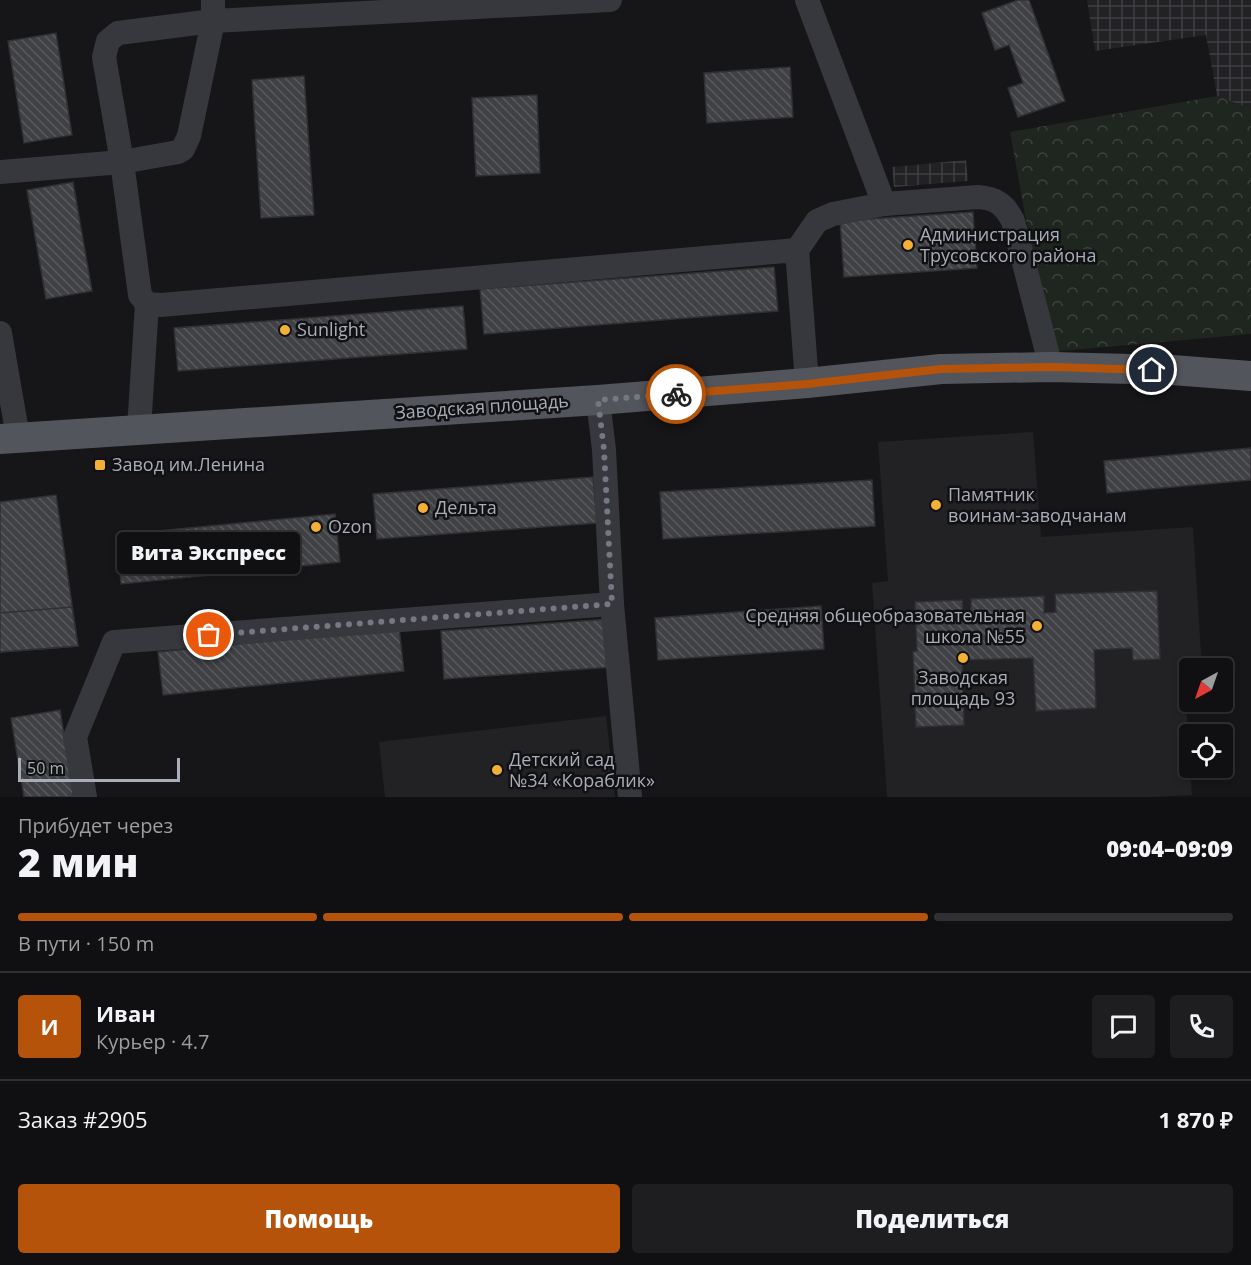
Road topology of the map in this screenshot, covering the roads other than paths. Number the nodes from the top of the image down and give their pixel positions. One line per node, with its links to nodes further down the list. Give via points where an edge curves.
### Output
1 (610, 0): 3 (street)
2 (807, 0): 6 (street)
3 (213, 10): 4 (street, via 187,143 178,152); 4 (street, via 118,33 108,41 104,57)
4 (122, 162): 5 (street); 8 (street, via 140,294)
5 (0, 172)
6 (884, 204): 7 (street, via 825,216 812,227); 10 (street, via 988,198 998,201 1013,221)
7 (797, 250): 8 (street, via 160,305); 12 (street)
8 (147, 303): 14 (street)
9 (0, 333): 15 (street)
10 (1051, 367): 11 (main road, Заводская площадь); 12 (main road, Заводская площадь, via 941,369)
11 (1251, 376)
12 (807, 384): 13 (main road, Заводская площадь)
13 (598, 400): 14 (main road, Заводская площадь); 16 (street)
14 (139, 429): 15 (main road, Заводская площадь)
15 (9, 438)
16 (612, 604): 17 (street, via 114,642 75,737); 18 (street)
17 (85, 797)
18 (630, 797)

